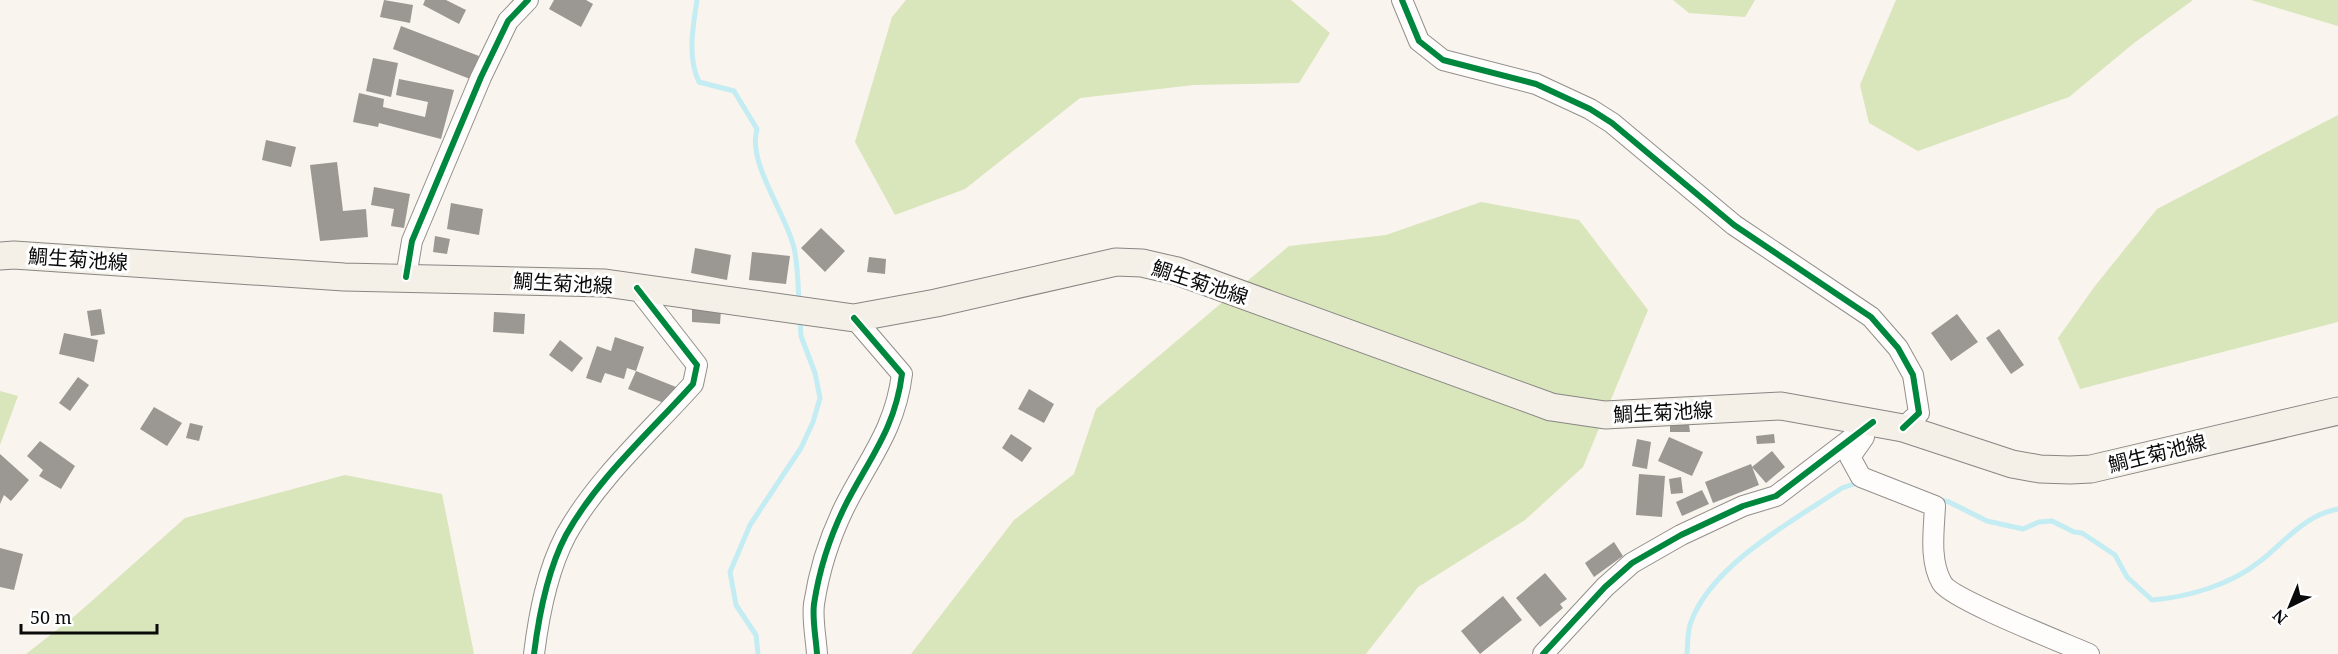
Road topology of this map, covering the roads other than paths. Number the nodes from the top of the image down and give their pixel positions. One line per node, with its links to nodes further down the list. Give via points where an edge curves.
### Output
1 (1402, 0): 9 (street, via 1419,41 1443,60 1536,84 1590,109 1734,225 1871,317 1898,348 1912,375 1918,413)
2 (519, 3): 4 (street, via 450,148 412,240)
3 (0, 256): 4 (main road, 鯛生菊池線, via 344,277)
4 (406, 277): 5 (main road, 鯛生菊池線, via 605,283)
5 (637, 288): 6 (main road, 鯛生菊池線); 10 (street, via 697,365 693,384 600,487 566,535 548,580)
6 (854, 318): 8 (main road, 鯛生菊池線, via 936,303 1077,268 1142,263 1177,271 1551,407 1605,414 1781,406); 11 (street, via 902,374 889,428 844,508 824,560 814,606)
7 (2338, 411): 9 (main road, 鯛生菊池線, via 2091,469 2070,470 2012,464)
8 (1873, 422): 9 (main road, 鯛生菊池線); 12 (street, via 1776,496 1743,506 1632,562); 13 (street, via 1850,457 1861,477 1935,506 1934,555 1942,584 1970,603)
9 (1903, 428)
10 (534, 654)
11 (817, 654)
12 (1543, 654)
13 (2089, 654)

